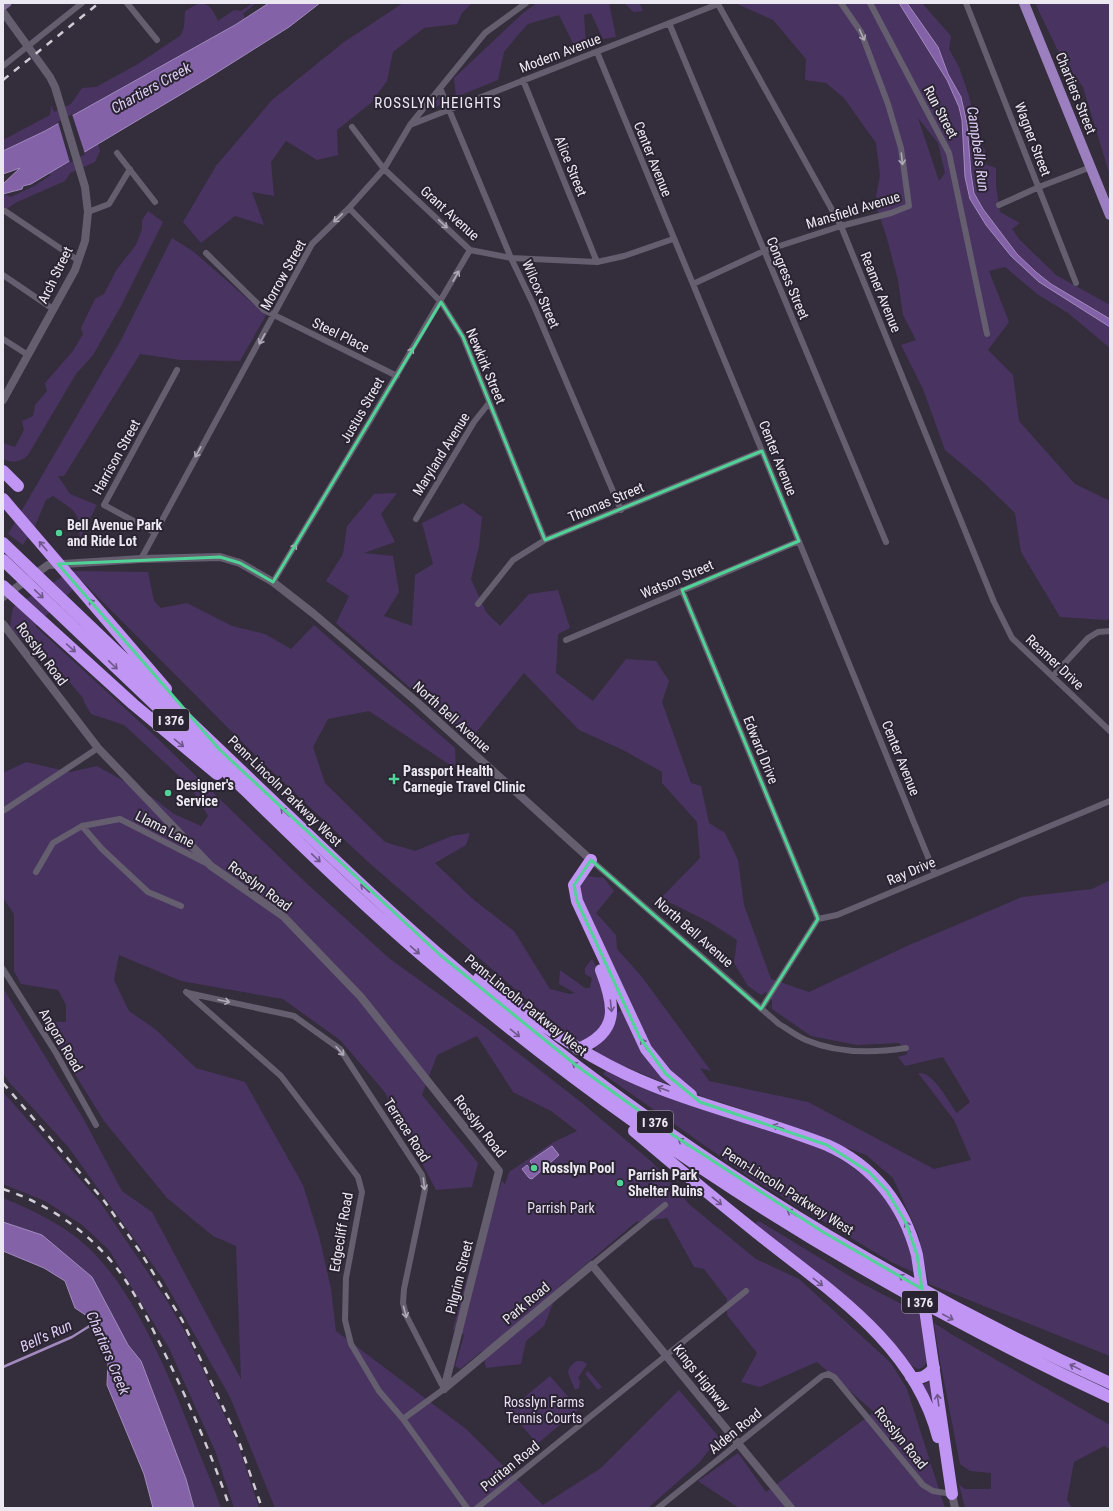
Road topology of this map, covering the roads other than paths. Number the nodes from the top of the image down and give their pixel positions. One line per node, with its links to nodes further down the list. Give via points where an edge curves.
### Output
1 (7, 3): 10 (main road)
2 (82, 3): 14 (street)
3 (127, 3): 13 (street)
4 (526, 3): 18 (street, Morrow Street, via 485,33)
5 (841, 3): 33 (street, Mansfield Avenue, one-way to 33, via 861,32 888,104 901,148 909,206)
6 (870, 3): 47 (street, Run Street, via 950,153)
7 (966, 3): 26 (street, Wagner Street)
8 (1024, 3): 23 (main road, Chartiers Street)
9 (718, 4): 12 (street, Modern Avenue); 33 (street, Reamer Avenue)
10 (3, 6)
11 (3, 12): 14 (street, Arch Street)
12 (669, 23): 15 (street, Modern Avenue); 36 (street, Congress Street)
13 (157, 40)
14 (28, 46): 16 (street); 31 (street, Arch Street, via 50,77 61,105 80,170)
15 (597, 52): 17 (street, Modern Avenue); 34 (street, Center Avenue)
16 (3, 66)
17 (522, 80): 19 (street, Modern Avenue); 40 (street, Alice Street)
18 (440, 88): 19 (street, Wilcox Street); 20 (street, Morrow Street)
19 (450, 109): 20 (street, Modern Avenue); 38 (street, Wilcox Street)
20 (410, 125): 25 (street, Morrow Street)
21 (352, 127): 25 (street, Grant Avenue)
22 (117, 153): 24 (street)
23 (1091, 167): 26 (street); 32 (main road, Chartiers Street)
24 (130, 169): 27 (street); 31 (street, via 109,204)
25 (384, 169): 29 (street, Morrow Street); 35 (street, Grant Avenue, one-way to 35)
26 (1039, 187): 28 (street); 42 (street, Wagner Street)
27 (155, 202)
28 (999, 205)
29 (349, 208): 44 (street, Newkirk Street); 46 (street, Morrow Street, one-way to 46, via 312,244)
30 (5, 211): 39 (street)
31 (88, 212): 39 (street, Arch Street)
32 (1110, 215)
33 (841, 226): 36 (street, Mansfield Avenue); 71 (street, Reamer Avenue)
34 (673, 239): 40 (street, Grant Avenue, via 624,256); 43 (street, Center Avenue)
35 (470, 250): 38 (street, Grant Avenue); 44 (street, Justus Street, one-way to 35)
36 (764, 251): 43 (street, Mansfield Avenue); 63 (street, Congress Street)
37 (206, 253): 46 (street, Steel Place, via 264,310)
38 (512, 258): 40 (street, Grant Avenue); 58 (street, Wilcox Street)
39 (79, 261): 45 (street, Arch Street)
40 (597, 262)
41 (3, 275): 45 (street)
42 (1076, 283)
43 (693, 284): 54 (street, Center Avenue)
44 (441, 302): 51 (street, Justus Street, one-way to 44); 53 (street, Newkirk Street, via 463,337)
45 (53, 309): 49 (street, Arch Street)
46 (274, 316): 51 (street, Steel Place); 60 (street, Morrow Street, one-way to 60)
47 (987, 334)
48 (3, 339): 49 (street)
49 (28, 355): 52 (street, Arch Street)
50 (177, 370): 60 (street, Harrison Street, via 104,505)
51 (396, 376): 67 (street, Justus Street, one-way to 51)
52 (3, 400)
53 (489, 403): 59 (street, Maryland Avenue, via 474,422); 61 (street, Newkirk Street)
54 (762, 451): 58 (street, Thomas Street); 62 (street, Center Avenue)
55 (3, 471): 56 (highway)
56 (18, 486)
57 (3, 499): 80 (highway, one-way to 57)
58 (621, 510): 61 (street, Thomas Street)
59 (416, 519)
60 (154, 532): 65 (street, Morrow Street)
61 (545, 540): 73 (street, Thomas Street, via 513,560)
62 (799, 542): 69 (street, Watson Street); 88 (street, Center Avenue)
63 (886, 542)
64 (3, 543): 72 (highway, Penn-Lincoln Parkway West / I 376)
65 (141, 559): 67 (street, North Bell Avenue, via 220,557 240,563); 70 (street, North Bell Avenue, via 48,565)
66 (3, 560): 72 (highway, Penn-Lincoln Parkway West / I 376, one-way to 72)
67 (273, 582): 85 (street, North Bell Avenue, via 418,703)
68 (3, 586): 84 (highway, one-way to 84, via 161,728)
69 (682, 590): 76 (street, Watson Street); 91 (street, Edward Drive)
70 (3, 597)
71 (994, 602): 77 (street, Reamer Drive, via 1012,638)
72 (59, 604): 80 (highway, Penn-Lincoln Parkway West / I 376); 84 (highway, Penn-Lincoln Parkway West / I 376, one-way to 84)
73 (478, 604)
74 (3, 624): 79 (street, Rosslyn Road)
75 (1110, 631): 77 (street, via 1098,632 1088,638)
76 (566, 640)
77 (1053, 676): 78 (street, Reamer Drive)
78 (1110, 730)
79 (98, 748): 82 (street); 86 (street, Rosslyn Road)
80 (220, 750): 90 (highway, Penn-Lincoln Parkway West / I 376, one-way to 80)
81 (1110, 801): 88 (street, Ray Drive)
82 (3, 811)
83 (82, 826): 86 (street, Llama Lane, via 120,819); 87 (street, Llama Lane, via 53,843); 89 (street, via 102,849 148,892)
84 (287, 831): 97 (highway, Penn-Lincoln Parkway West / I 376, one-way to 97, via 431,963)
85 (591, 860): 94 (street, North Bell Avenue); 95 (highway, one-way to 95, via 578,867 571,876 568,895 605,980 611,1015 609,1026 602,1035); 98 (highway, one-way to 85, via 666,1074 646,1048 577,902 574,885)
86 (211, 866): 100 (street, Rosslyn Road, via 283,916 361,997)
87 (36, 872)
88 (935, 874): 91 (street, Ray Drive, via 837,915)
89 (181, 906)
90 (394, 915): 95 (highway, via 548,1029); 109 (highway, Penn-Lincoln Parkway West / I 376, one-way to 90, via 992,1326 896,1274 823,1232 722,1168 571,1061 478,987)
91 (818, 920): 94 (street)
92 (3, 969): 99 (street, Angora Road, via 56,1053)
93 (186, 992): 110 (street, Terrace Road, one-way to 110, via 294,1016 340,1049 422,1175 425,1189 403,1303 406,1316); 113 (street, Edgecliff Road, via 281,1076 358,1178 362,1192 346,1278 345,1320 351,1344 379,1391)
94 (761, 1009): 96 (street, North Bell Avenue, via 779,1024 806,1040 843,1050)
95 (578, 1048): 98 (highway, one-way to 95, via 642,1081)
96 (906, 1048)
97 (570, 1076): 105 (highway, Penn-Lincoln Parkway West / I 376, one-way to 105, via 666,1145 817,1242 920,1302); 108 (highway, one-way to 108, via 705,1192 859,1315 882,1337)
98 (700, 1102): 106 (highway, one-way to 98, via 919,1264 910,1232 898,1207 878,1181 859,1163 821,1142)
99 (96, 1125)
100 (499, 1171): 110 (street, Pilgrim Street)
101 (665, 1205): 102 (street, Park Road)
102 (592, 1265): 104 (street, Kings Highway); 110 (street, Park Road)
103 (746, 1291): 104 (street, Puritan Road)
104 (667, 1355): 114 (street, Kings Highway); 117 (street, Puritan Road)
105 (1026, 1357): 111 (highway, Penn-Lincoln Parkway West / I 376); 112 (highway)
106 (934, 1368): 108 (highway, via 924,1377); 115 (highway, one-way to 106)
107 (828, 1374): 114 (street, Alden Road, via 822,1376); 115 (street, Rosslyn Road, via 834,1377 923,1485 933,1491)
108 (911, 1377): 115 (highway, via 932,1418)
109 (1110, 1383)
110 (444, 1389): 113 (street, Park Road)
111 (1110, 1397)
112 (1110, 1405)
113 (403, 1419): 116 (street, Edgecliff Road)
114 (738, 1444): 118 (street, Alden Road); 119 (street, Kings Highway)
115 (952, 1494): 120 (street)
116 (467, 1508)
117 (477, 1508)
118 (658, 1508)
119 (791, 1508)
120 (955, 1508)

